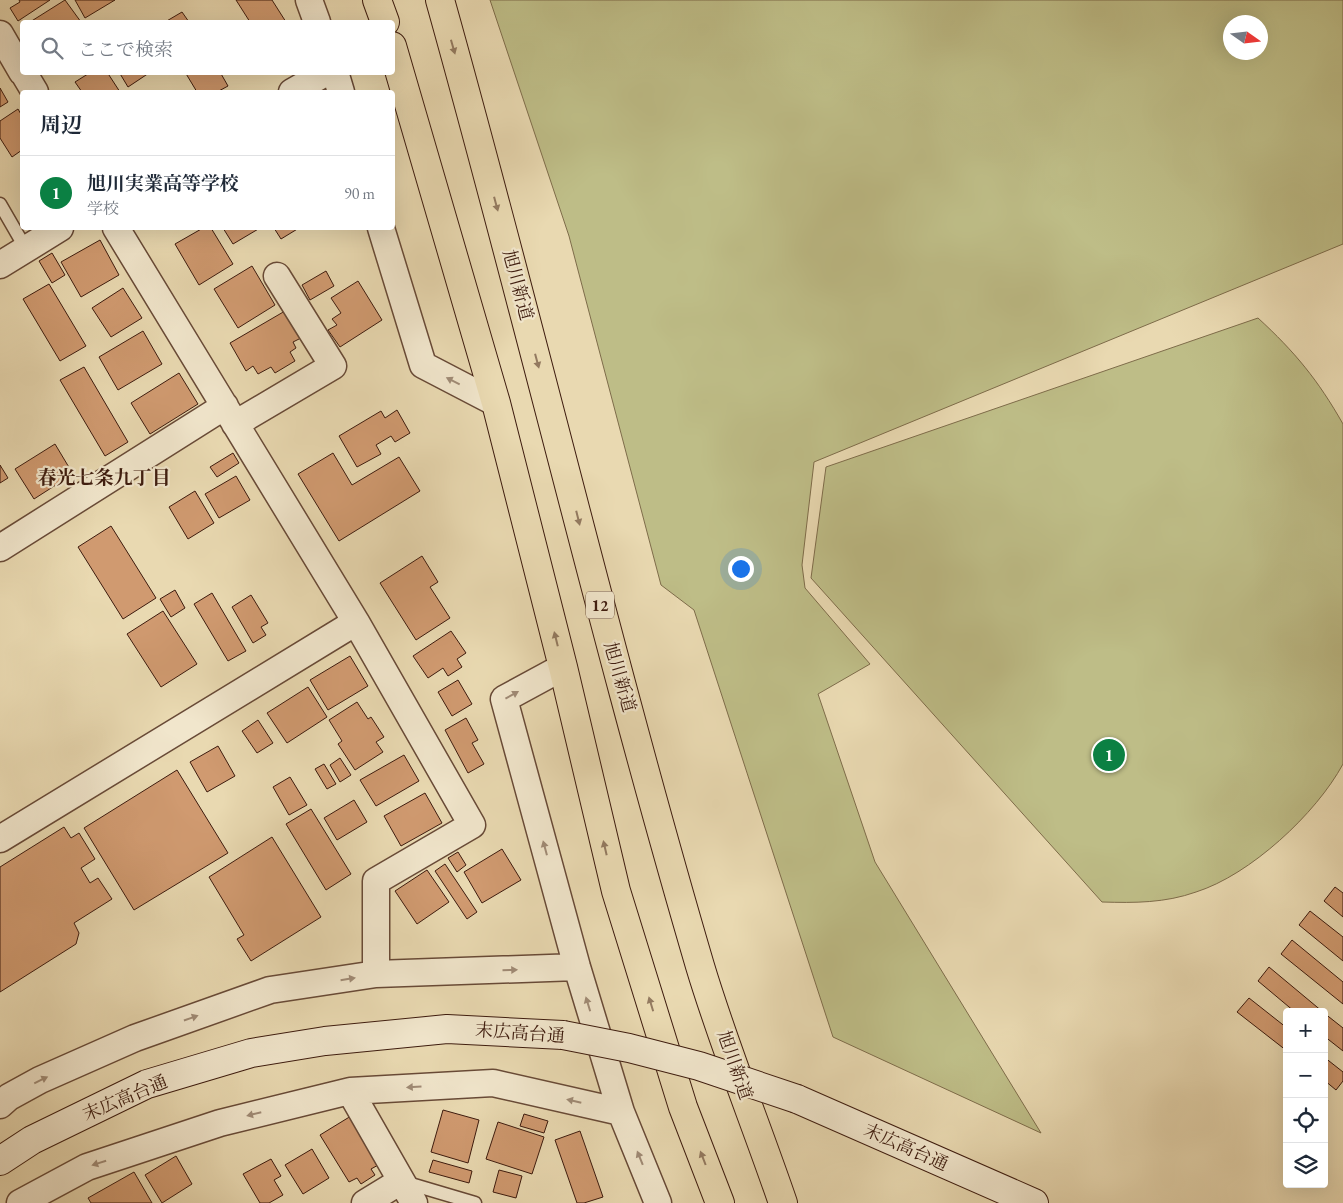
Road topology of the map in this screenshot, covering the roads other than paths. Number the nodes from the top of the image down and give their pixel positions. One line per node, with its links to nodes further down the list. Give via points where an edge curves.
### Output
1 (309, 0): 4 (street)
2 (377, 0): 5 (highway)
3 (440, 0): 42 (highway, 旭川新道 / 12, one-way to 42, via 485,160 597,595 701,969)
4 (316, 20)
5 (384, 20)
6 (0, 34): 8 (street)
7 (395, 56): 22 (highway)
8 (20, 67)
9 (25, 75): 12 (street)
10 (321, 75): 13 (street)
11 (336, 75): 14 (street)
12 (34, 90)
13 (295, 90)
14 (340, 90)
15 (0, 204): 19 (lane)
16 (57, 230): 19 (street)
17 (117, 230): 23 (street)
18 (382, 230): 22 (street, one-way to 18, via 423,366)
19 (26, 249): 20 (street)
20 (0, 265)
21 (277, 276): 23 (street, via 333,366)
22 (496, 403): 26 (highway, one-way to 22)
23 (230, 415): 24 (street); 25 (street)
24 (0, 548)
25 (356, 622): 27 (street); 29 (street, via 472,825 376,881)
26 (563, 667): 28 (street, one-way to 26, via 504,699); 41 (highway, one-way to 26, via 683,1107 616,891)
27 (0, 839)
28 (577, 967): 29 (street, one-way to 28); 32 (street, one-way to 28)
29 (376, 974): 31 (street, one-way to 29, via 9,1096 40,1080 135,1038 270,990)
30 (350, 1091): 32 (street, one-way to 30, via 493,1083); 34 (street); 36 (street, one-way to 36, via 220,1123 87,1167)
31 (0, 1106)
32 (621, 1112): 40 (street, one-way to 32)
33 (0, 1161): 35 (street, 末広高台通, bridge, via 32,1140 147,1084 251,1053 325,1041 448,1029 563,1035 699,1066 797,1099)
34 (401, 1181): 37 (street); 38 (street); 39 (lane)
35 (1029, 1202)
36 (20, 1203)
37 (365, 1203)
38 (414, 1203)
39 (476, 1203)
40 (658, 1203)
41 (720, 1203)
42 (783, 1203)

